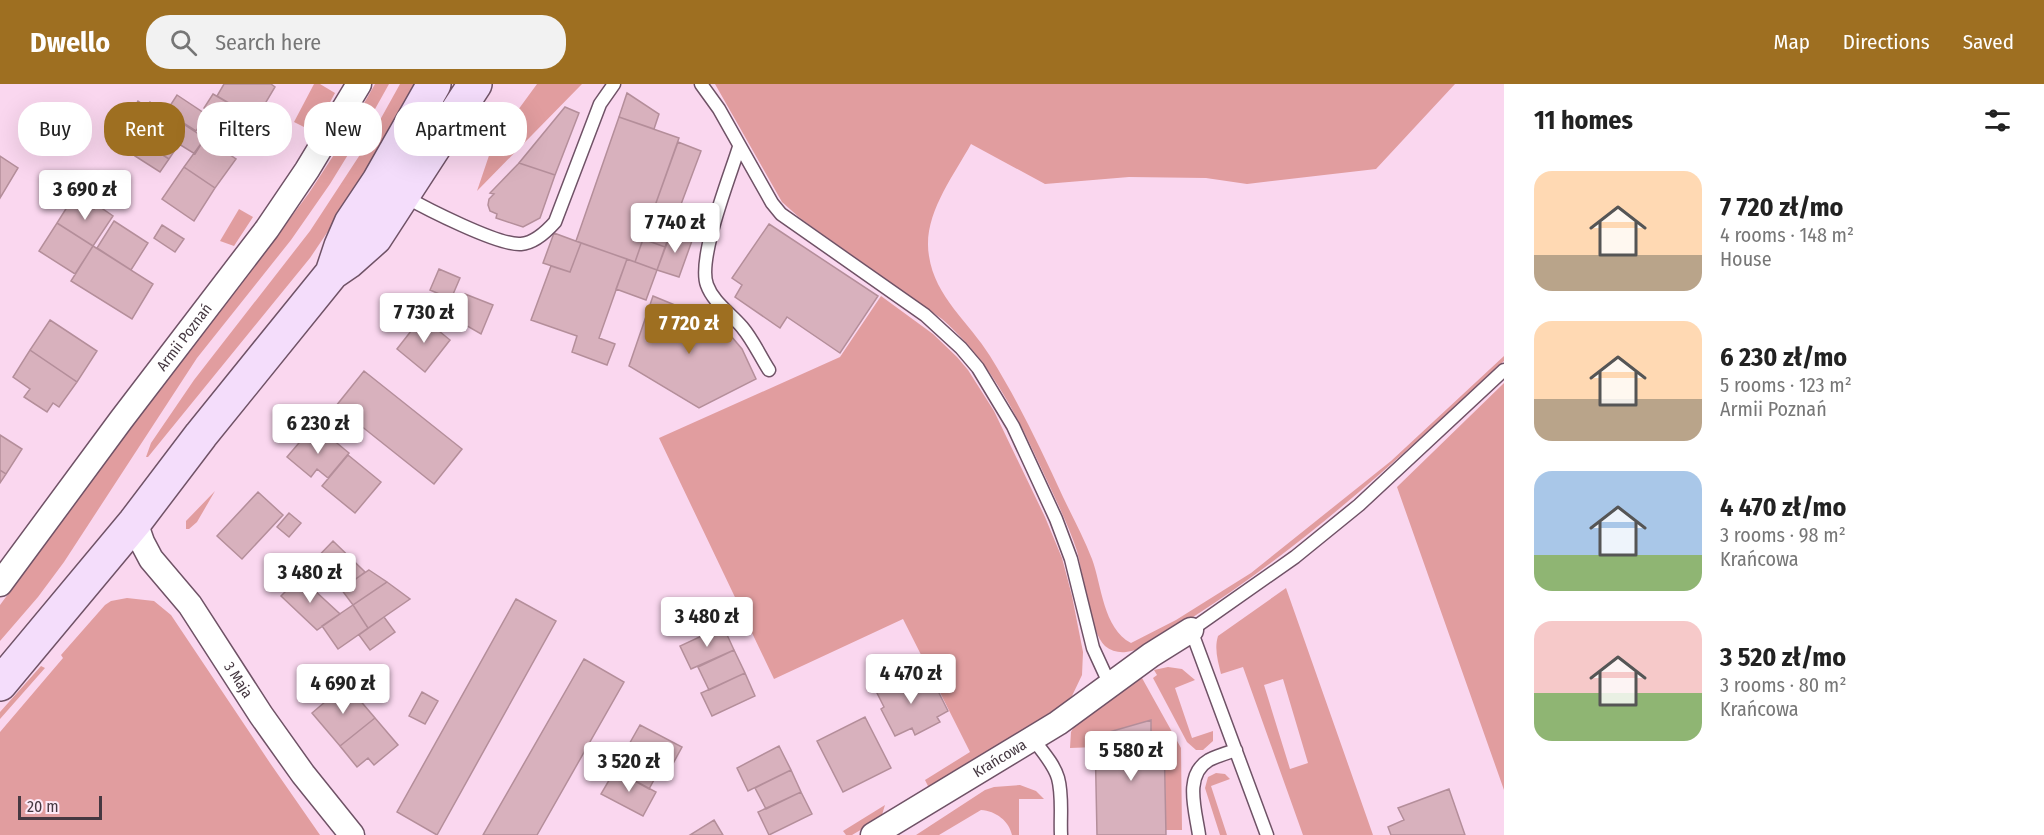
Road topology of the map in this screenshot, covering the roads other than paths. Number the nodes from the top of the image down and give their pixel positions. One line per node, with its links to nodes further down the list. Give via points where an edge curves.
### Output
1 (359, 84): 12 (street, Armii Poznań, via 267,229)
2 (434, 84): 8 (main road, via 351,223)
3 (475, 84): 7 (main road)
4 (614, 84): 7 (lane, via 600,104 555,222 541,236 521,244 506,242 441,216)
5 (701, 84): 6 (lane)
6 (739, 147): 9 (lane, via 708,246 704,273 713,297 744,329); 15 (lane, via 781,214 924,315 961,348 989,385 1013,426 1065,542 1093,648)
7 (404, 196): 8 (main road, via 375,238)
8 (332, 273): 11 (main road)
9 (769, 370)
10 (1504, 370): 13 (lane, via 1343,518 1278,570)
11 (135, 522): 14 (main road); 18 (street, 3 Maja, via 151,559 190,605 267,723)
12 (0, 584)
13 (1191, 630): 15 (street, Krańcowa); 17 (lane)
14 (0, 684)
15 (1110, 685): 16 (street, Krańcowa)
16 (1033, 739): 19 (street, Krańcowa); 20 (lane, via 1058,779)
17 (1236, 750): 21 (lane, via 1208,761 1196,774 1193,794); 22 (lane)
18 (352, 835)
19 (873, 835)
20 (1060, 835)
21 (1199, 835)
22 (1267, 835)

